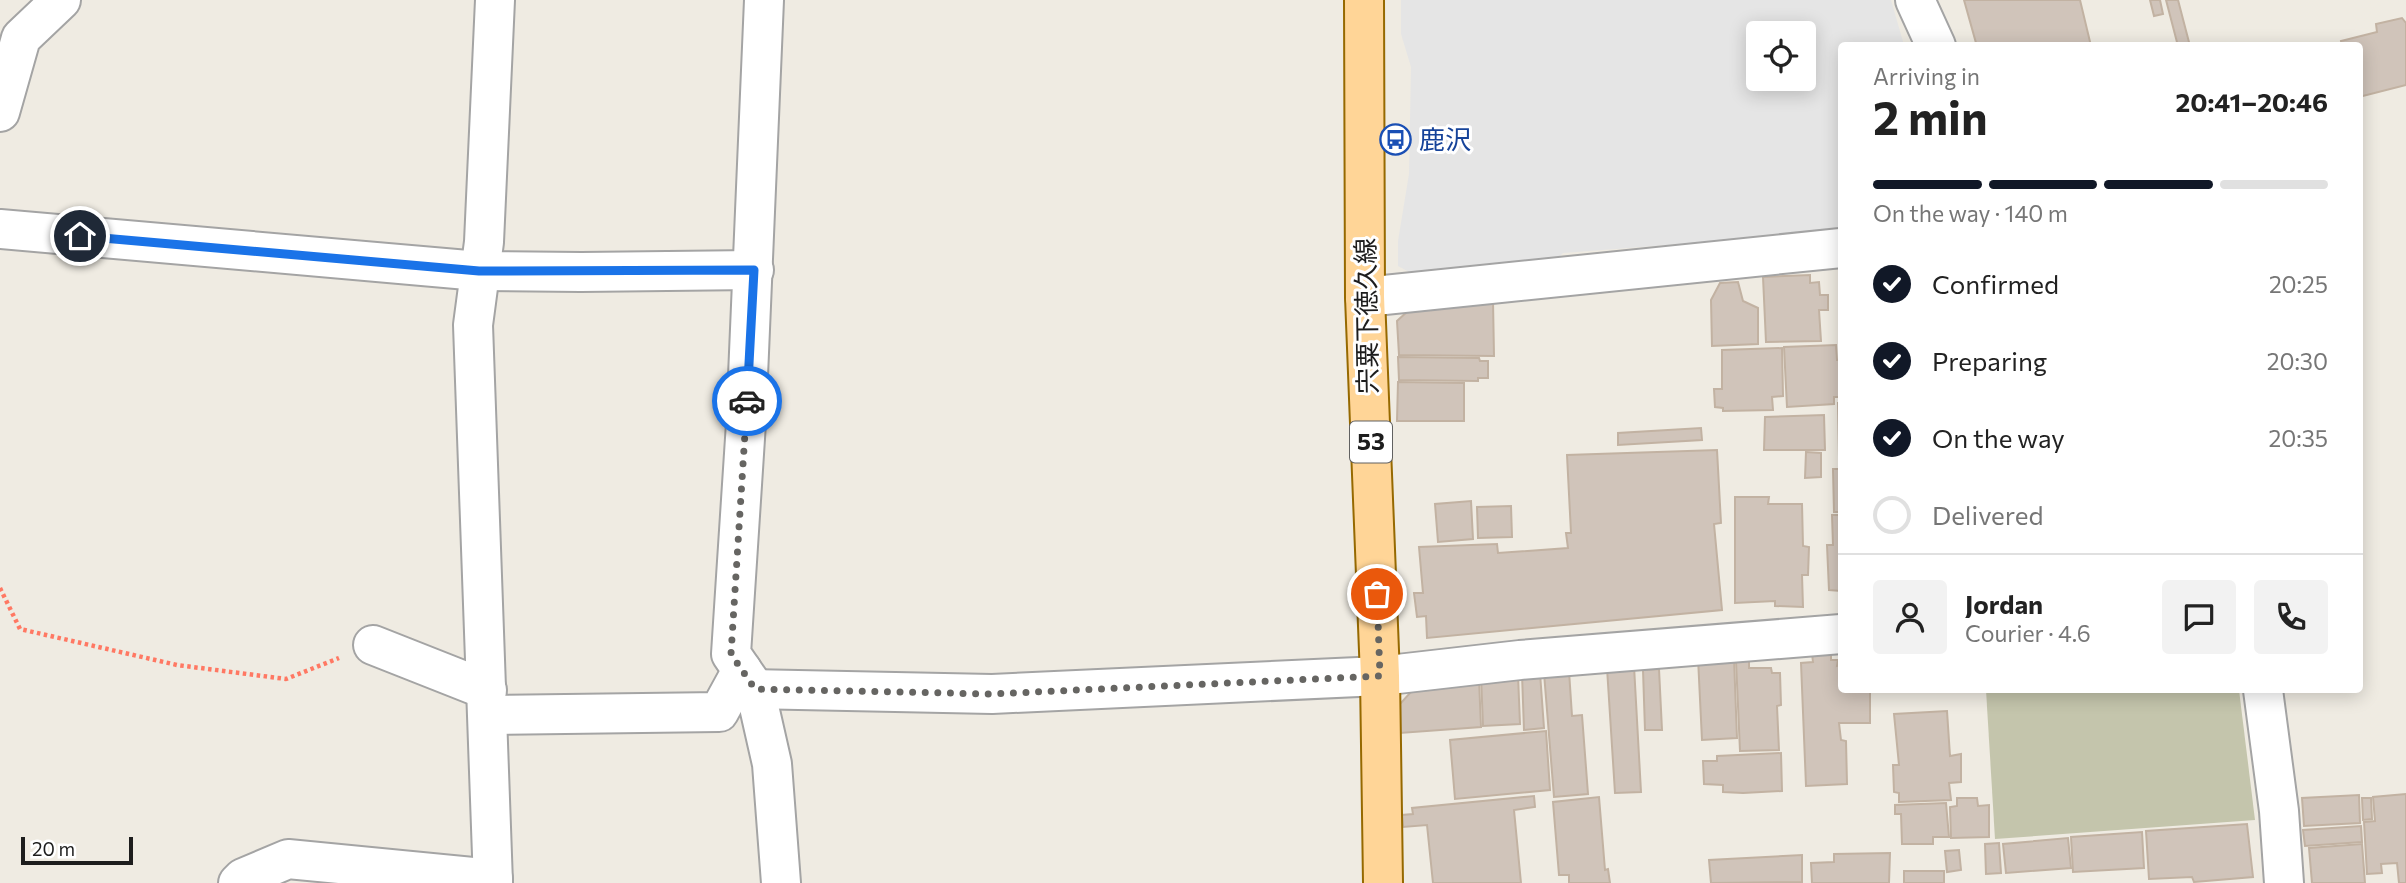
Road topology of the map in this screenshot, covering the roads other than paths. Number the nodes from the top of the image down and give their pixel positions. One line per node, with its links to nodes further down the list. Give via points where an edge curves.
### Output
1 (61, 0): 7 (street, via 22,38)
2 (495, 0): 11 (street)
3 (764, 0): 10 (street)
4 (1364, 0): 12 (main road, 宍粟下徳久線 / 53)
5 (1915, 0): 6 (street)
6 (1934, 42)
7 (0, 112)
8 (0, 229): 11 (street)
9 (1838, 247): 12 (street)
10 (754, 270): 11 (street); 16 (street, via 731,654)
11 (479, 271): 18 (street, via 473,325)
12 (1365, 297): 15 (main road, 宍粟下徳久線 / 53)
13 (1838, 634): 15 (street)
14 (373, 645): 18 (street)
15 (1380, 676): 16 (street, via 992,694); 23 (main road, 宍粟下徳久線 / 53)
16 (749, 679): 18 (street, via 719,712); 22 (street, via 772,764)
17 (2263, 693): 24 (street)
18 (487, 703): 20 (street)
19 (337, 873): 20 (street); 21 (street, via 288,859)
20 (493, 881)
21 (238, 883)
22 (781, 883)
23 (1382, 883)
24 (2284, 883)

